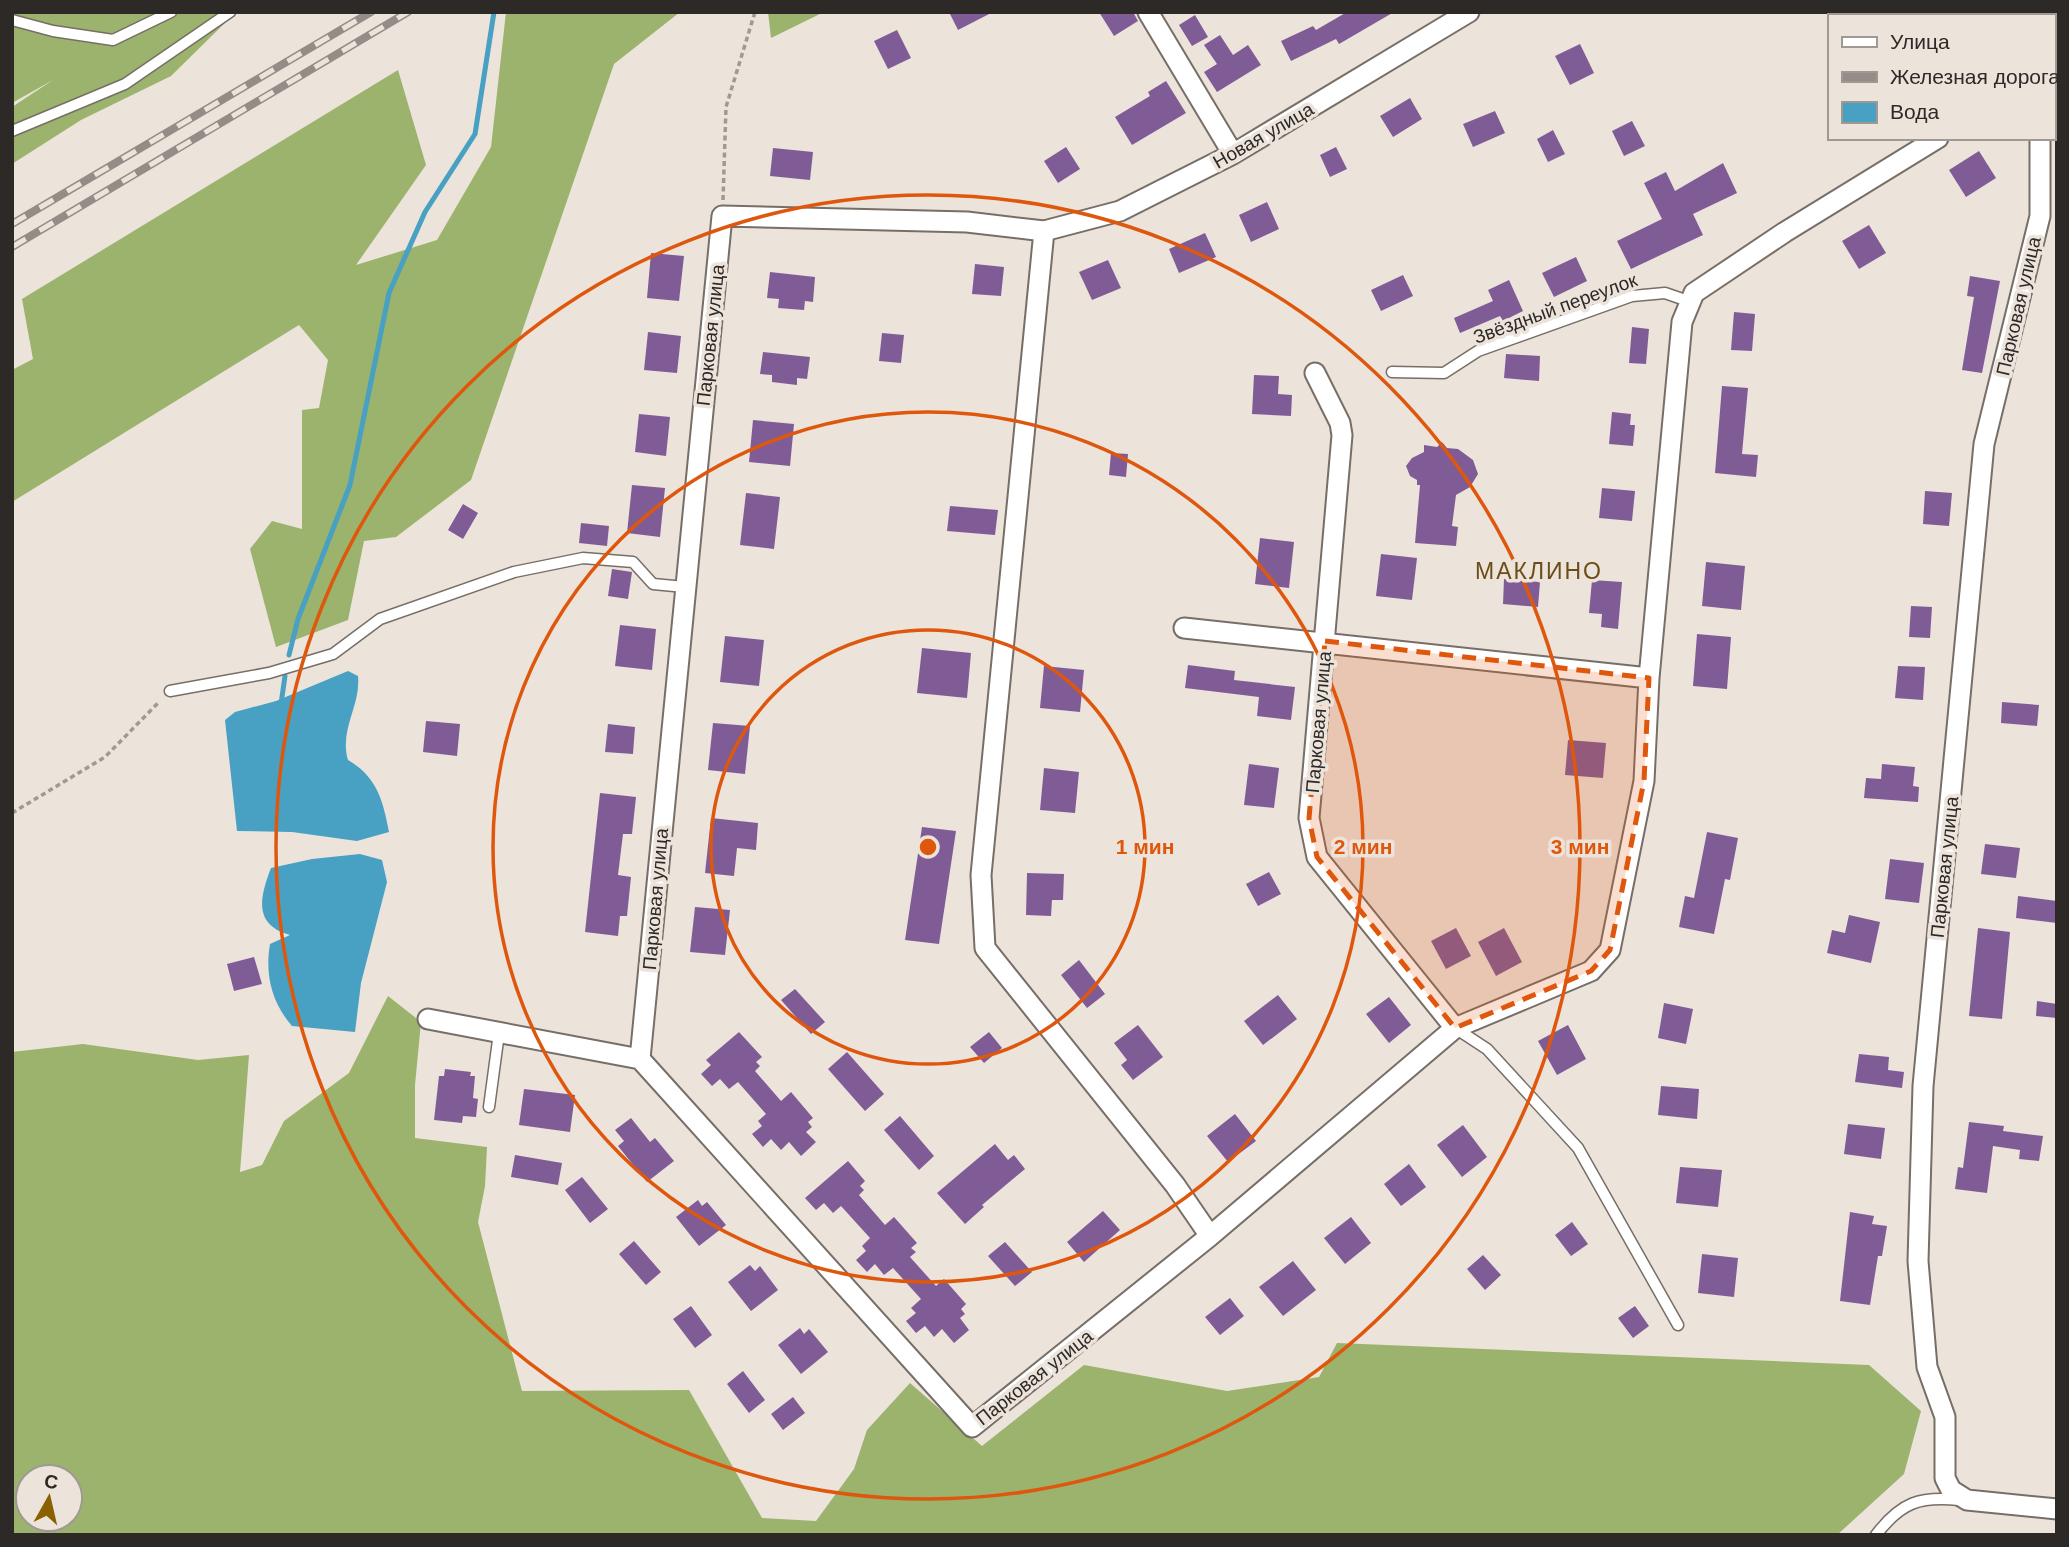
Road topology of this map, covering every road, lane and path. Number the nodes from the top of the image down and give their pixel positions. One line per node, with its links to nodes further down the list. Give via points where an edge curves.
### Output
1 (171, 12): 6 (lane, via 113,40)
2 (230, 12): 7 (lane, via 125,84)
3 (755, 12): 11 (path, via 726,107)
4 (1148, 12): 10 (street)
5 (1469, 12): 10 (street, Новая улица)
6 (12, 20)
7 (12, 131)
8 (1935, 140): 13 (street, Парковая улица, via 1785,232 1694,293)
9 (2040, 140): 29 (street, Парковая улица, via 2040,216 1984,444 1923,1086 1919,1261 1927,1367 1945,1417 1945,1478 1951,1490)
10 (1233, 154): 12 (street, Новая улица, via 1120,211)
11 (722, 216): 12 (street, via 967,222); 16 (street, Парковая улица)
12 (1044, 231): 27 (street, via 981,875 985,948 1175,1185)
13 (1691, 302): 14 (lane, Звёздный переулок, via 1665,293 1632,296 1478,351 1444,373); 19 (street, Парковая улица, via 1682,322)
14 (1392, 372)
15 (1315, 373): 18 (street, Парковая улица, via 1342,435)
16 (685, 587): 20 (lane, via 653,584 633,562 583,558 514,572 380,619 333,654 269,674); 25 (street, Парковая улица)
17 (1184, 628): 18 (street)
18 (1325, 641): 19 (street); 23 (street, Парковая улица, via 1309,818 1317,856)
19 (1648, 678): 23 (street, Парковая улица, via 1644,781 1611,950 1591,971)
20 (170, 691): 21 (path, via 105,757)
21 (12, 813)
22 (428, 1019): 24 (street)
23 (1455, 1028): 27 (street, Парковая улица); 28 (lane, via 1487,1049 1578,1147)
24 (499, 1032): 25 (street); 26 (lane)
25 (640, 1059): 27 (street, Парковая улица, via 972,1427)
26 (489, 1107)
27 (1210, 1236)
28 (1678, 1325)
29 (1966, 1500): 30 (street); 31 (lane, via 1927,1496 1902,1509)
30 (2057, 1509)
31 (1876, 1535)

